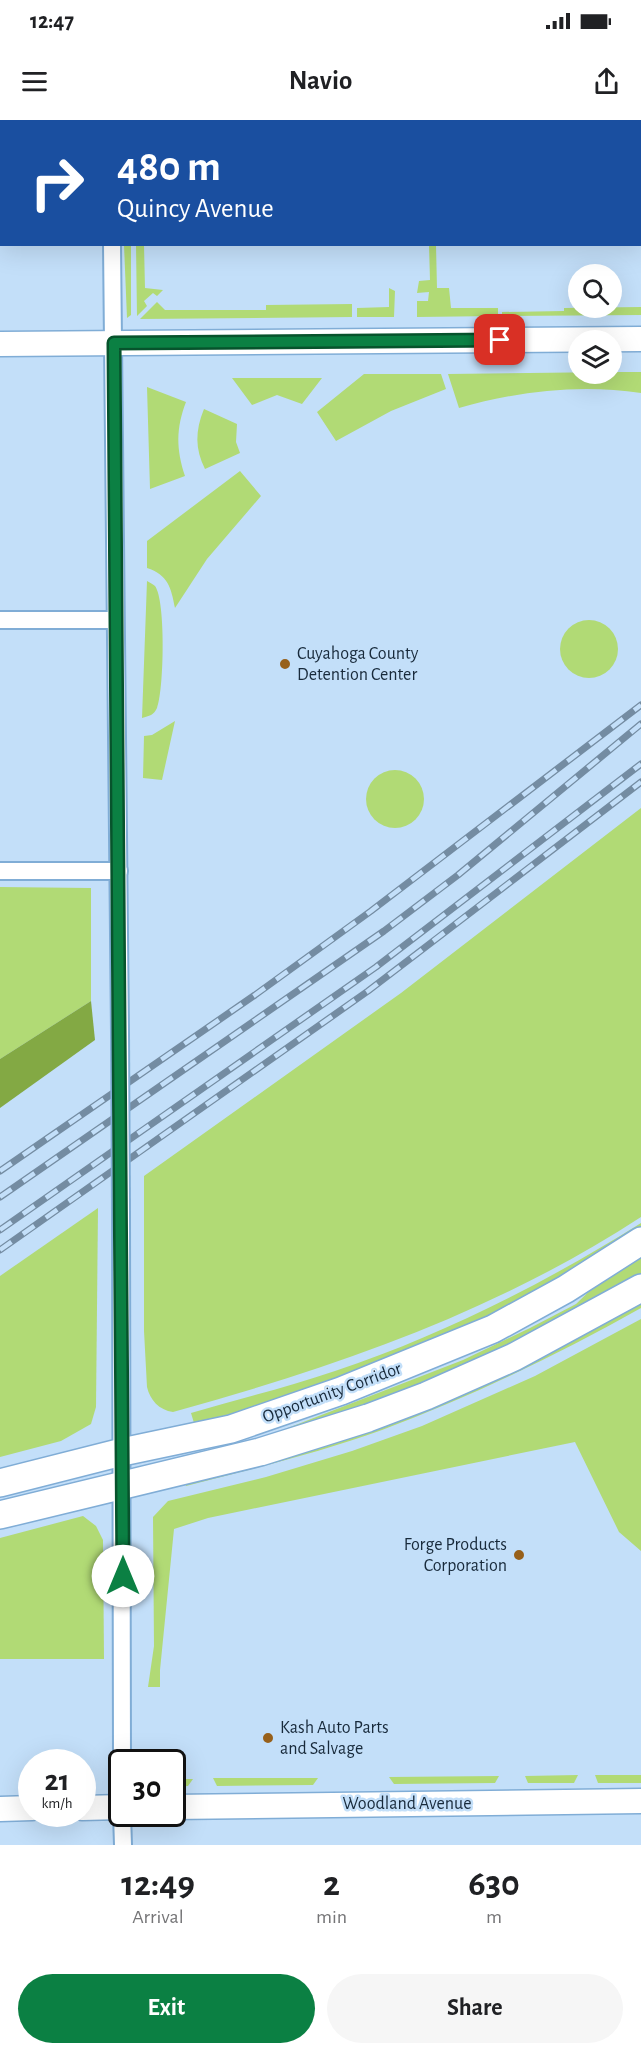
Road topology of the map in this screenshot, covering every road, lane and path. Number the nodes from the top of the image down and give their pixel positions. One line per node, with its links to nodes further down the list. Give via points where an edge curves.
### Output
1 (112, 246): 3 (street)
2 (641, 339): 3 (street)
3 (114, 343): 4 (street); 6 (street)
4 (0, 344)
5 (0, 620): 6 (street)
6 (115, 620): 8 (street)
7 (0, 871): 8 (street)
8 (119, 871): 11 (street, bridge)
9 (641, 1241): 11 (main road, Opportunity Corridor, via 530,1310 420,1361 231,1429)
10 (641, 1288): 13 (main road, Opportunity Corridor, via 554,1338 426,1396 288,1444)
11 (122, 1452): 12 (main road, Opportunity Corridor); 13 (street)
12 (0, 1483)
13 (123, 1485): 14 (main road, Opportunity Corridor); 15 (street)
14 (0, 1515)
15 (122, 1749)
16 (641, 1801): 17 (street, Woodland Avenue)
17 (186, 1807)
18 (18, 1808): 19 (street)
19 (0, 1809)
20 (122, 1827): 21 (street)
21 (123, 1845)

